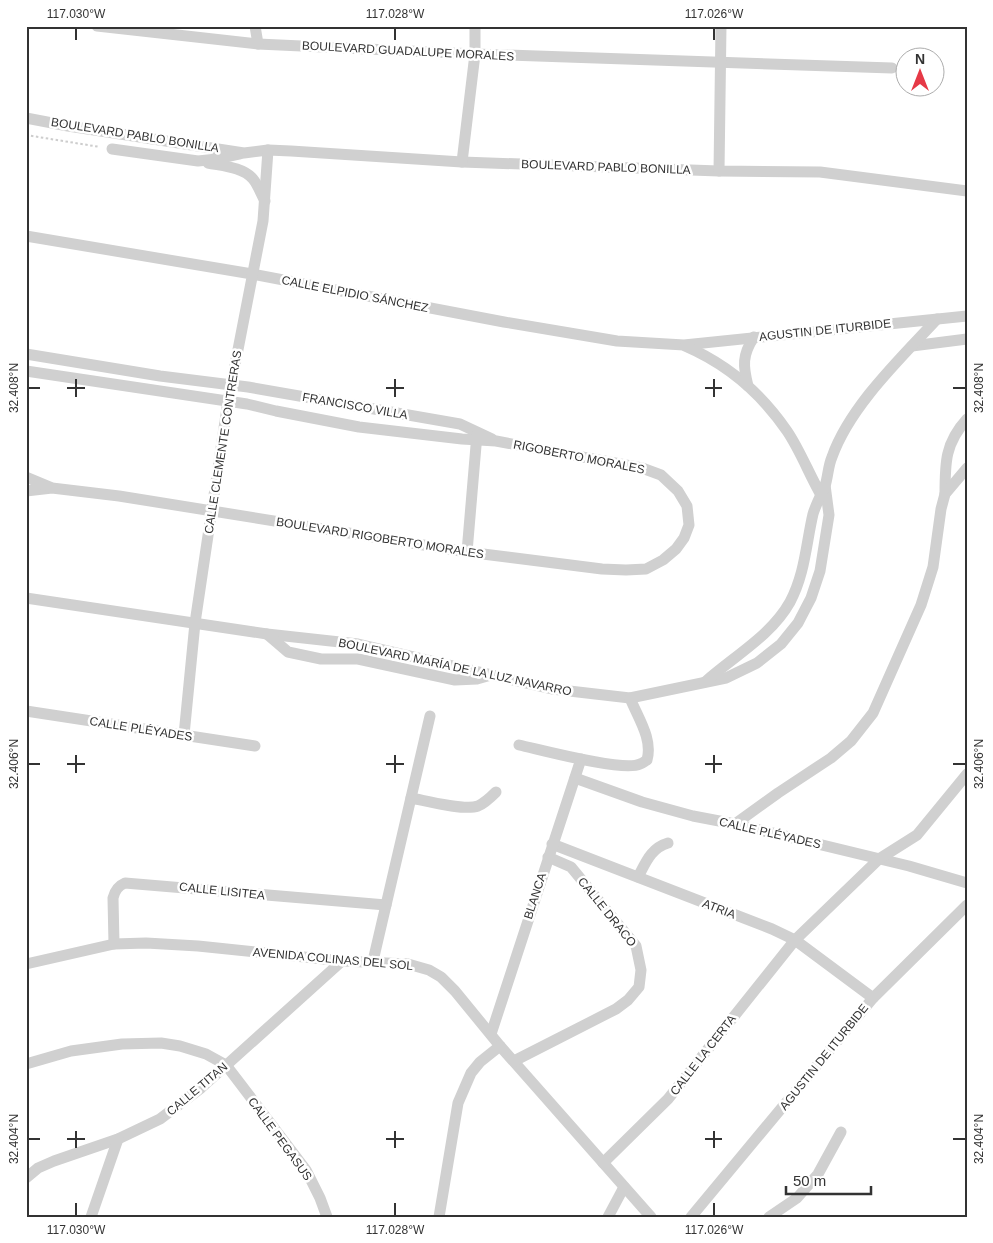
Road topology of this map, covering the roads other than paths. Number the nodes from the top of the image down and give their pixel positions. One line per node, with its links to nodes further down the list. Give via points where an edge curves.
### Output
1 (97, 26): 5 (street, BOULEVARD GUADALUPE MORALES)
2 (255, 26): 5 (street)
3 (475, 26): 6 (street)
4 (721, 26): 7 (street)
5 (258, 44): 6 (street, BOULEVARD GUADALUPE MORALES)
6 (475, 54): 7 (street, BOULEVARD GUADALUPE MORALES); 14 (street)
7 (720, 63): 8 (street, BOULEVARD GUADALUPE MORALES); 15 (street)
8 (892, 68)
9 (26, 118): 12 (street, BOULEVARD PABLO BONILLA)
10 (112, 149): 13 (street, BOULEVARD PABLO BONILLA)
11 (268, 150): 12 (street, BOULEVARD PABLO BONILLA); 14 (street, BOULEVARD PABLO BONILLA); 17 (street, CALLE CLEMENTE CONTRERAS)
12 (244, 153): 13 (street, BOULEVARD PABLO BONILLA)
13 (198, 161): 17 (street, via 246,174 253,179)
14 (462, 162): 15 (street, BOULEVARD PABLO BONILLA)
15 (719, 171): 16 (street, BOULEVARD PABLO BONILLA, via 820,172)
16 (967, 191)
17 (266, 202): 19 (street, CALLE CLEMENTE CONTRERAS)
18 (26, 236): 19 (street, CALLE ELPIDIO SÁNCHEZ)
19 (252, 274): 24 (street, CALLE ELPIDIO SÁNCHEZ, via 523,326 618,341); 29 (street, CALLE CLEMENTE CONTRERAS)
20 (967, 316): 21 (street, AGUSTIN DE ITURBIDE)
21 (937, 319): 22 (street, AGUSTIN DE ITURBIDE); 25 (street, BOULEVARD MARÍA DE LA LUZ NAVARRO)
22 (754, 337): 24 (street, AGUSTIN DE ITURBIDE); 30 (street, via 745,358)
23 (967, 338): 25 (street)
24 (684, 346): 30 (street, via 708,356)
25 (912, 346): 39 (street, BOULEVARD MARÍA DE LA LUZ NAVARRO, via 852,417 832,456)
26 (26, 354): 28 (street, FRANCISCO VILLA)
27 (26, 372): 31 (street)
28 (160, 376): 29 (street, FRANCISCO VILLA); 31 (street)
29 (231, 384): 32 (street, CALLE CLEMENTE CONTRERAS); 34 (street, FRANCISCO VILLA, via 460,424)
30 (748, 386): 39 (street, via 787,431)
31 (159, 392): 32 (street)
32 (228, 401): 34 (street, via 359,427); 41 (street, CALLE CLEMENTE CONTRERAS)
33 (967, 419): 40 (street, via 957,429 950,444 945,464)
34 (477, 436): 42 (street, RIGOBERTO MORALES, via 642,468 662,475 687,506); 43 (street)
35 (967, 468): 40 (street)
36 (26, 477): 37 (street, BOULEVARD RIGOBERTO MORALES)
37 (52, 488): 38 (street, BOULEVARD RIGOBERTO MORALES); 41 (street, BOULEVARD RIGOBERTO MORALES)
38 (26, 492)
39 (824, 492): 48 (street, BOULEVARD MARÍA DE LA LUZ NAVARRO, via 814,513 806,556 790,601 759,638); 48 (street, BOULEVARD MARÍA DE LA LUZ NAVARRO, via 829,515 820,570 798,623 781,644 757,664 726,678)
40 (945, 494): 60 (street, via 933,567 921,605 873,712 851,742 838,753)
41 (212, 511): 43 (street, BOULEVARD RIGOBERTO MORALES); 45 (street, CALLE CLEMENTE CONTRERAS)
42 (688, 525): 43 (street, BOULEVARD RIGOBERTO MORALES, via 676,549 646,569 602,569)
43 (467, 552)
44 (26, 598): 45 (street, BOULEVARD MARÍA DE LA LUZ NAVARRO)
45 (195, 623): 46 (street, BOULEVARD MARÍA DE LA LUZ NAVARRO); 52 (street, CALLE CLEMENTE CONTRERAS)
46 (267, 634): 47 (street, BOULEVARD MARÍA DE LA LUZ NAVARRO, via 358,644); 47 (street, via 288,652 321,659 358,659 456,680)
47 (492, 674): 49 (street, BOULEVARD MARÍA DE LA LUZ NAVARRO, via 552,689)
48 (705, 682): 49 (street, BOULEVARD MARÍA DE LA LUZ NAVARRO)
49 (630, 698): 55 (street, via 645,733 649,748 647,760 631,766)
50 (26, 711): 52 (street, CALLE PLÉYADES)
51 (430, 716): 59 (street)
52 (184, 735): 54 (street, CALLE PLÉYADES)
53 (520, 745): 55 (street)
54 (256, 746)
55 (581, 759): 57 (street, BLANCA)
56 (967, 774): 64 (street, via 917,835)
57 (575, 778): 60 (street, CALLE PLÉYADES, via 642,802); 62 (street, BLANCA)
58 (496, 792): 59 (street, via 477,806 466,807)
59 (411, 798): 67 (street)
60 (735, 824): 64 (street, CALLE PLÉYADES)
61 (668, 843): 65 (street, via 652,852)
62 (552, 844): 63 (street, BLANCA); 65 (street, ATRIA)
63 (548, 857): 75 (street, BLANCA); 77 (street, CALLE DRACO, via 571,867 636,946 641,970 639,987 616,1010)
64 (879, 859): 66 (street, CALLE PLÉYADES); 69 (street)
65 (638, 877): 69 (street, ATRIA)
66 (967, 883)
67 (386, 905): 70 (street, CALLE LISITEA, via 125,883 114,891); 72 (street)
68 (967, 905): 74 (street, AGUSTIN DE ITURBIDE)
69 (794, 940): 74 (street, ATRIA); 82 (street, CALLE LA CERTA, via 668,1099)
70 (114, 944): 71 (street, AVENIDA COLINAS DEL SOL, via 198,946); 73 (street, AVENIDA COLINAS DEL SOL)
71 (342, 961): 72 (street, AVENIDA COLINAS DEL SOL); 79 (street, CALLE TITAN)
72 (373, 961): 75 (street, AVENIDA COLINAS DEL SOL, via 408,964 441,977)
73 (26, 964)
74 (873, 998): 90 (street, AGUSTIN DE ITURBIDE)
75 (491, 1034): 76 (street, AVENIDA COLINAS DEL SOL)
76 (500, 1046): 77 (street, AVENIDA COLINAS DEL SOL); 87 (street, via 471,1073 458,1103)
77 (514, 1061): 82 (street, AVENIDA COLINAS DEL SOL)
78 (26, 1064): 79 (street, via 71,1051 161,1043 206,1054)
79 (226, 1065): 81 (street, CALLE TITAN, via 160,1119); 86 (street, CALLE PEGASUS, via 306,1170)
80 (841, 1132): 91 (street, via 818,1174 797,1198)
81 (118, 1139): 83 (street, CALLE TITAN, via 54,1161); 85 (street)
82 (603, 1163): 84 (street, AVENIDA COLINAS DEL SOL)
83 (26, 1178)
84 (624, 1187): 88 (street); 89 (street, AVENIDA COLINAS DEL SOL)
85 (91, 1217)
86 (327, 1217)
87 (439, 1217)
88 (608, 1217)
89 (651, 1217)
90 (691, 1217)
91 (769, 1217)

